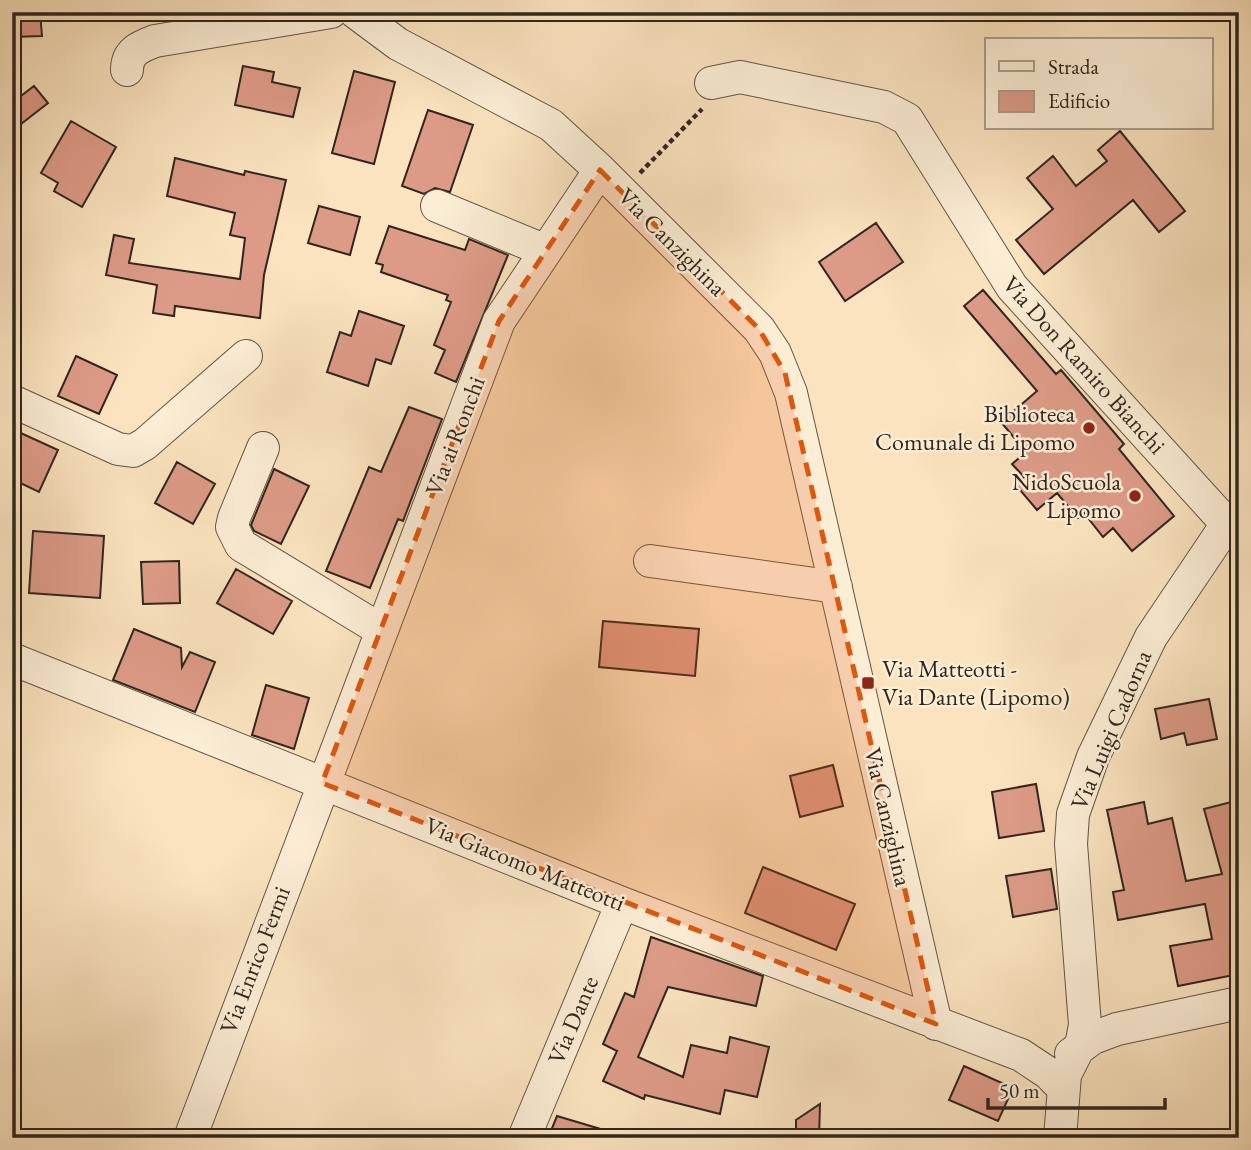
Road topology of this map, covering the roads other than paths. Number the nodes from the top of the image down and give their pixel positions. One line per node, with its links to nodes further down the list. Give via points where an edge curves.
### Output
1 (331, 12): 3 (street, via 155,41 132,52)
2 (355, 12): 5 (street, Via Canzighina, via 398,44 551,125)
3 (127, 71)
4 (711, 83): 11 (street, Via Don Ramiro Bianchi, via 740,77 884,107 907,119 1012,287)
5 (611, 181): 7 (street, Via ai Ronchi); 14 (street, Via Canzighina, via 759,328 775,353 791,393)
6 (437, 206): 7 (street)
7 (546, 251): 15 (street, Via ai Ronchi, via 499,321)
8 (246, 356): 9 (street, via 133,451 118,449)
9 (12, 401)
10 (263, 449): 15 (street, via 234,518 232,527 241,545)
11 (1233, 519): 21 (street, Via Luigi Cadorna, via 1151,637 1093,757 1073,814 1071,844 1085,1025)
12 (650, 561): 14 (street)
13 (676, 584): 14 (street)
14 (838, 598): 20 (street, Via Canzighina)
15 (381, 630): 17 (street, Via ai Ronchi)
16 (14, 664): 17 (street, Via Giacomo Matteotti)
17 (322, 783): 18 (street, Via Giacomo Matteotti); 24 (street, Via Enrico Fermi)
18 (622, 903): 20 (street, Via Giacomo Matteotti); 25 (street, Via Dante)
19 (1239, 1003): 21 (street, via 1117,1029)
20 (936, 1024): 22 (street, Via Giacomo Matteotti)
21 (1076, 1051): 22 (street); 23 (street, Via Luigi Cadorna)
22 (1035, 1063): 23 (street, Via Giacomo Matteotti)
23 (1064, 1089): 26 (street, Via Luigi Cadorna)
24 (190, 1138)
25 (524, 1138)
26 (1060, 1138)

